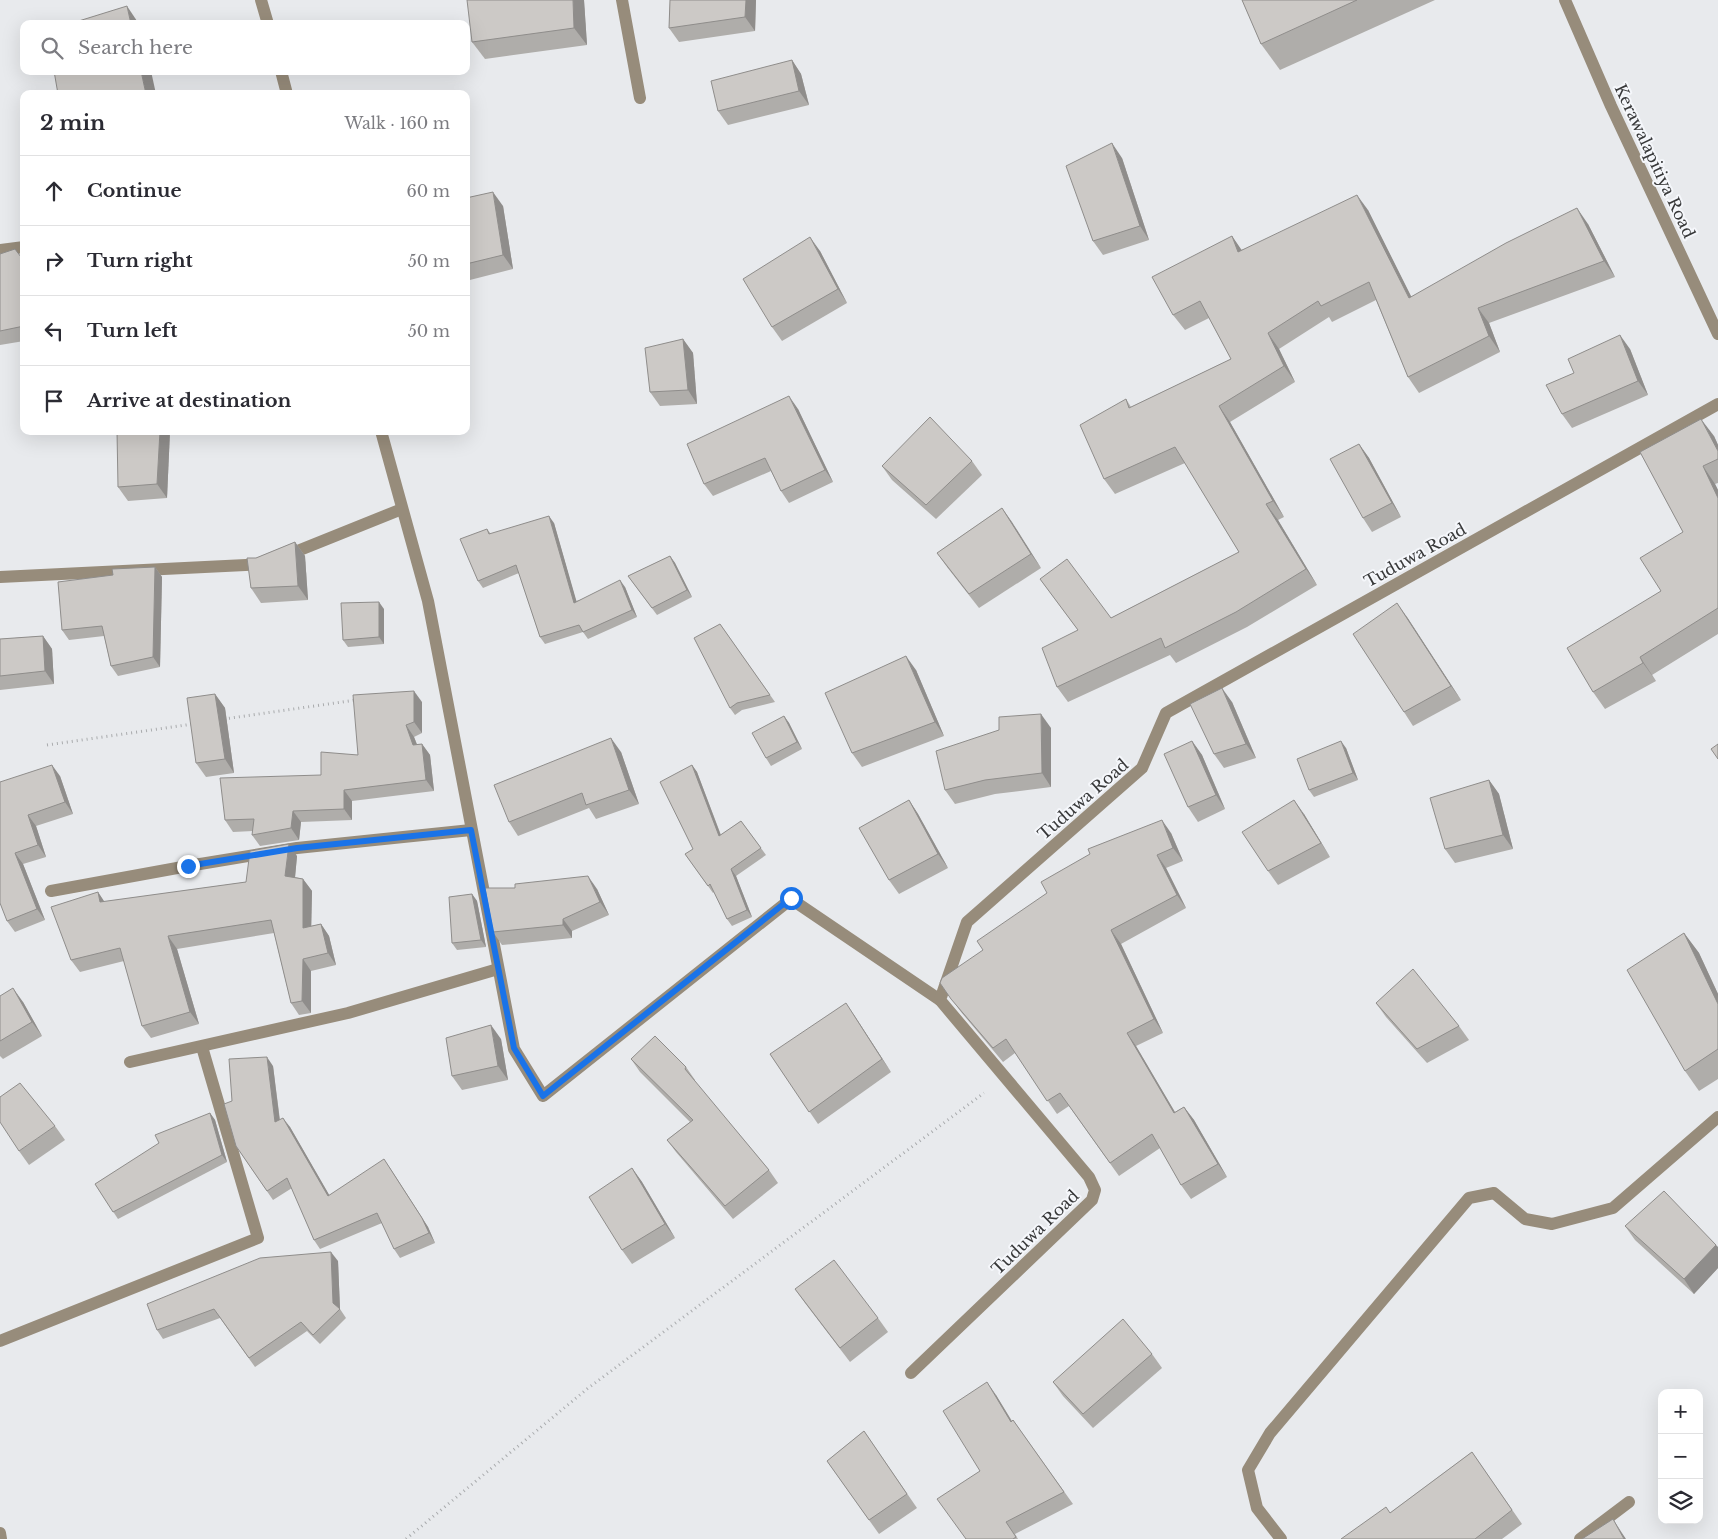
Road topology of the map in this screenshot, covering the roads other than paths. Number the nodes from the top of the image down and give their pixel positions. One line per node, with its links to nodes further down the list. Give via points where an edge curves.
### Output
1 (261, 0): 4 (street)
2 (622, 0): 7 (street)
3 (1565, 0): 10 (street, Kerawalapitiya Road)
4 (267, 20)
5 (282, 75): 6 (street)
6 (286, 90)
7 (640, 98)
8 (20, 248): 9 (street)
9 (0, 250)
10 (1718, 334)
11 (1718, 404): 18 (street, Tuduwa Road, via 1166,713 1142,768 967,922)
12 (381, 435): 13 (street)
13 (402, 509): 14 (street, via 263,564); 15 (street, via 428,601)
14 (0, 577)
15 (471, 830): 16 (street, via 297,848); 17 (street)
16 (51, 891)
17 (498, 969): 18 (street, via 514,1048 543,1096 791,898); 19 (street, via 348,1013)
18 (940, 1000): 23 (street, Tuduwa Road, via 1089,1177 1095,1190 1092,1200)
19 (202, 1047): 20 (street); 22 (street, via 258,1238)
20 (130, 1062)
21 (1718, 1117): 27 (street, via 1613,1208 1552,1224 1525,1219 1494,1193 1469,1198 1270,1433 1248,1470 1257,1508)
22 (0, 1341)
23 (911, 1373)
24 (1628, 1502): 28 (street)
25 (0, 1533): 26 (street)
26 (1, 1539)
27 (1281, 1539)
28 (1580, 1539)

